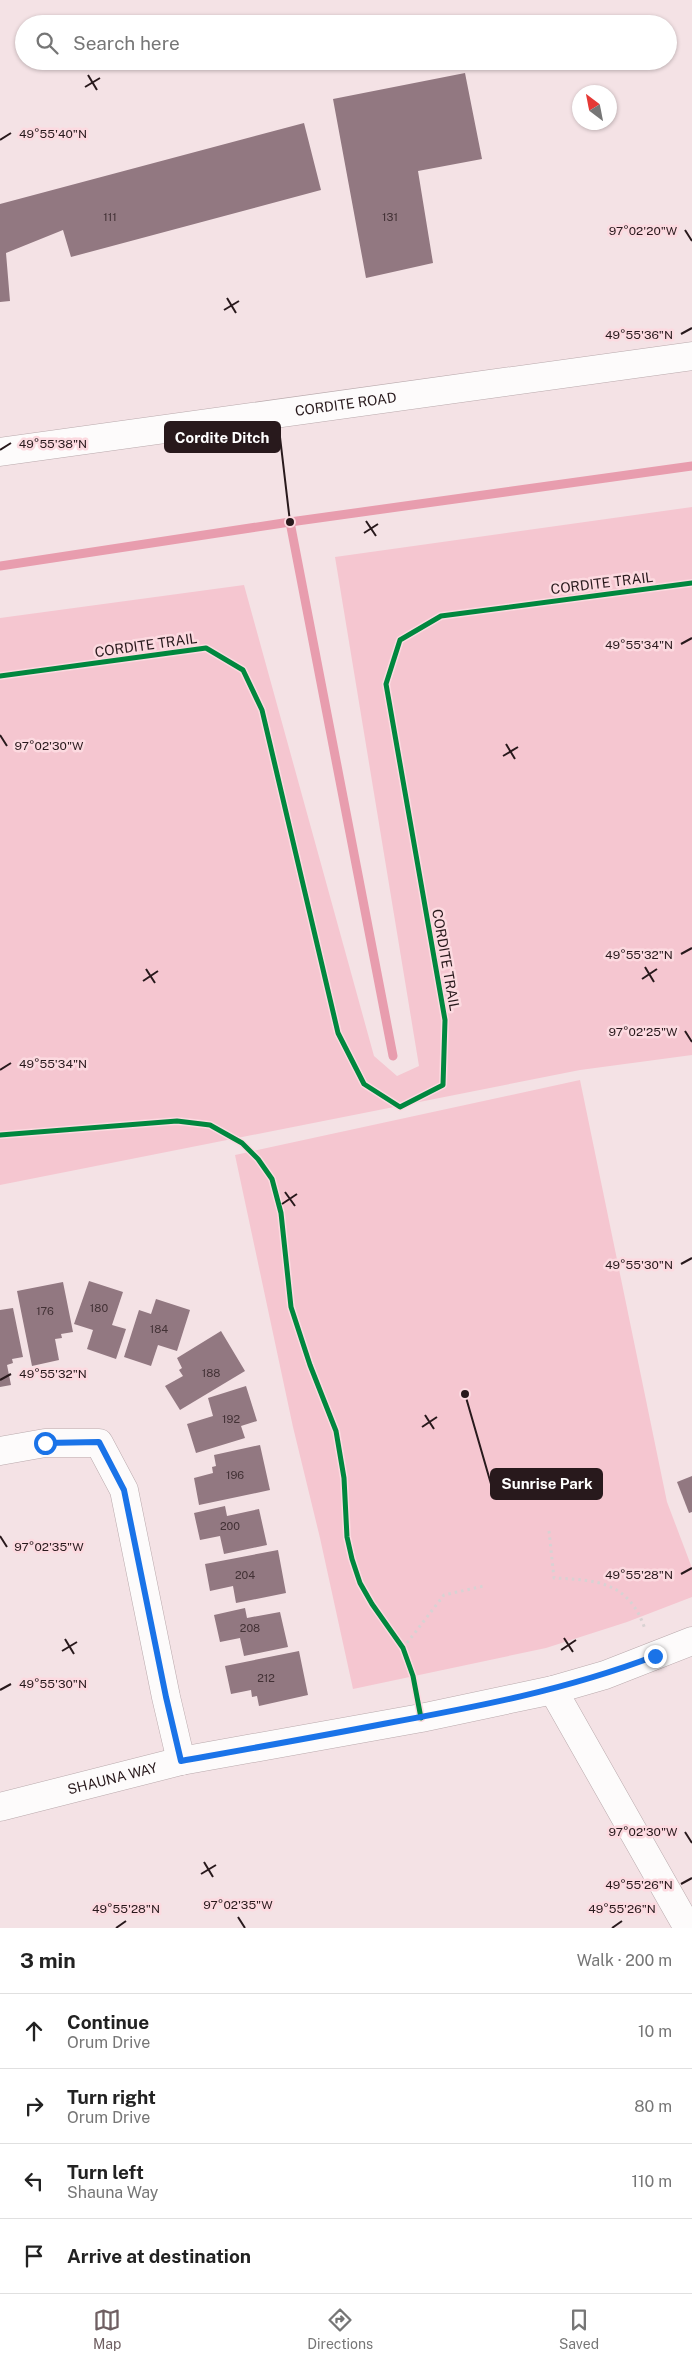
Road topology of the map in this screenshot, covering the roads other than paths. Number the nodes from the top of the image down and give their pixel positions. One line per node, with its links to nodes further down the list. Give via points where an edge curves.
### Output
1 (692, 356): 2 (street, CORDITE ROAD)
2 (0, 452)
3 (0, 1452): 6 (street, via 45,1443 99,1442 124,1490)
4 (692, 1641): 5 (street, SHAUNA WAY, via 605,1675)
5 (553, 1690): 6 (street, SHAUNA WAY); 8 (street)
6 (181, 1761): 7 (street, SHAUNA WAY)
7 (0, 1808)
8 (688, 1928)

